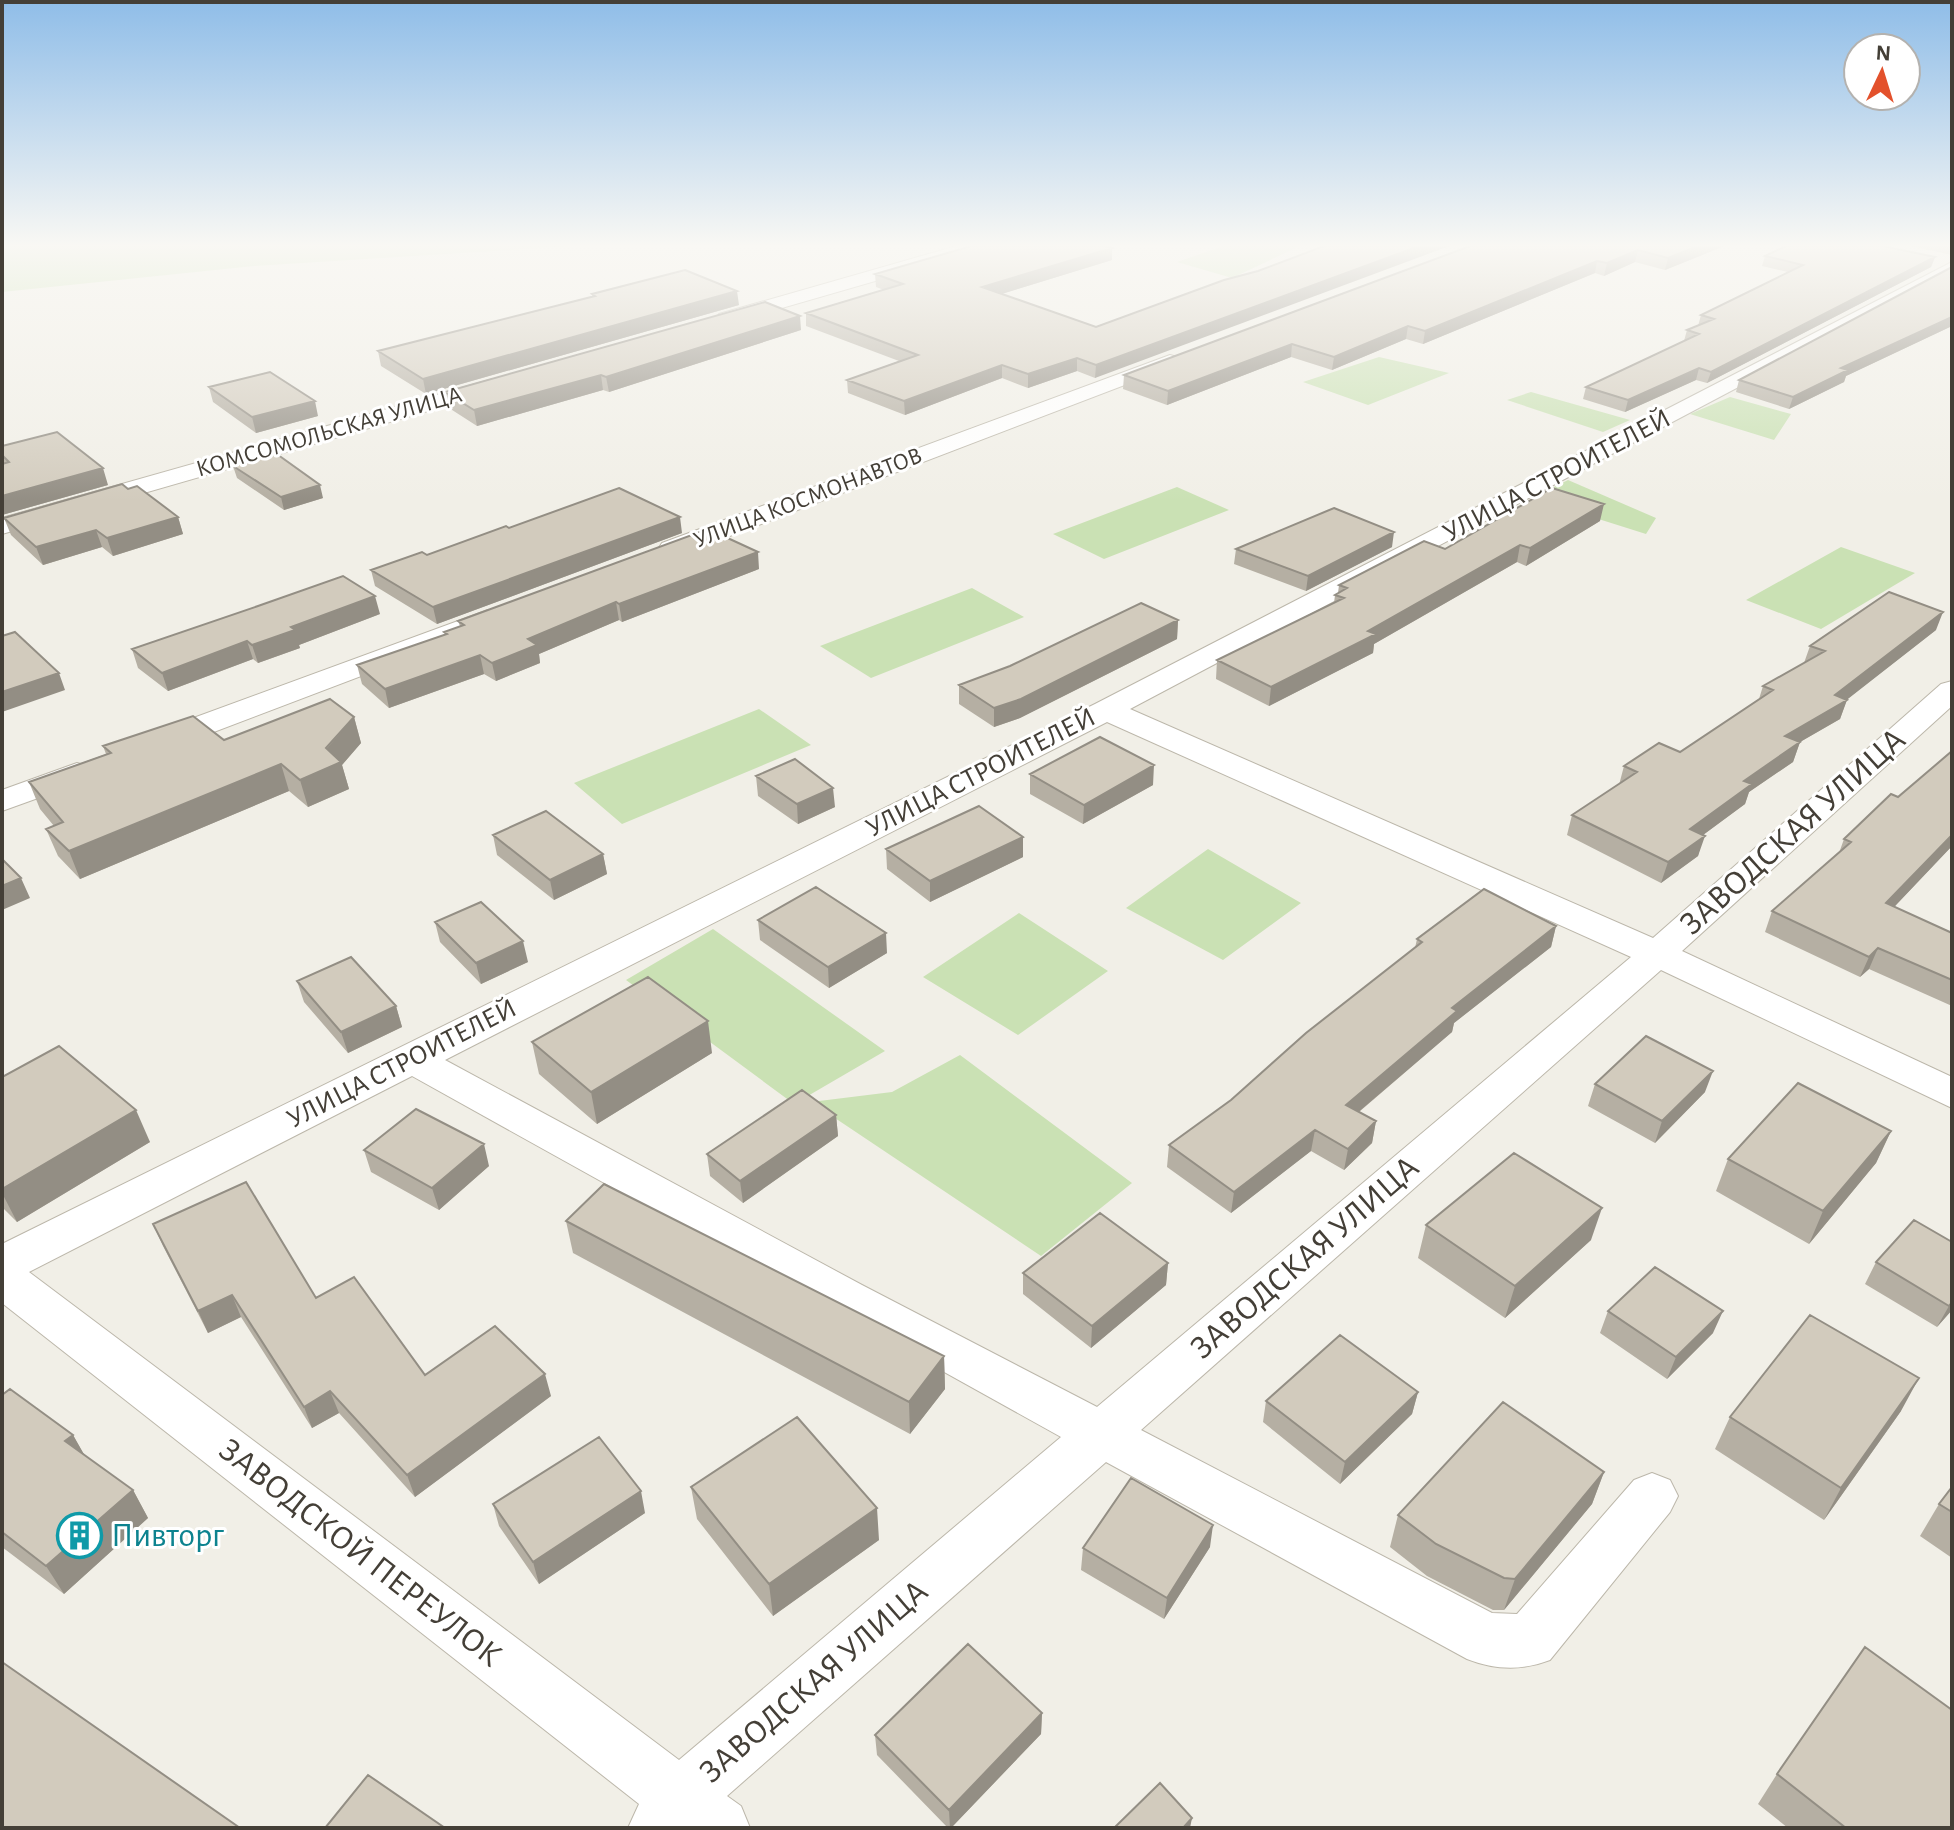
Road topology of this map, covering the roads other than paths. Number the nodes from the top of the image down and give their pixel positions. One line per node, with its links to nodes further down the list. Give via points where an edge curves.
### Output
1 (1823, 330): 8 (street, УЛИЦА СТРОИТЕЛЕЙ, via 1611,448)
2 (1195, 352): 5 (street, УЛИЦА КОСМОНАВТОВ)
3 (521, 377): 4 (street, КОМСОМОЛЬСКАЯ УЛИЦА)
4 (2, 526)
5 (643, 559)
6 (509, 610): 9 (street)
7 (1952, 690): 12 (street, ЗАВОДСКАЯ УЛИЦА)
8 (1106, 710): 12 (street); 13 (street, УЛИЦА СТРОИТЕЛЕЙ)
9 (136, 750)
10 (106, 761): 11 (street)
11 (2, 801)
12 (1657, 954): 14 (street); 17 (street, ЗАВОДСКАЯ УЛИЦА)
13 (412, 1059): 15 (street, УЛИЦА СТРОИТЕЛЕЙ); 17 (street)
14 (1952, 1094)
15 (2, 1265)
16 (2, 1277): 19 (street, ЗАВОДСКОЙ ПЕРЕУЛОК)
17 (1101, 1434): 18 (street, via 1487,1640 1530,1641); 19 (street, ЗАВОДСКАЯ УЛИЦА)
18 (1652, 1496)
19 (686, 1818)

